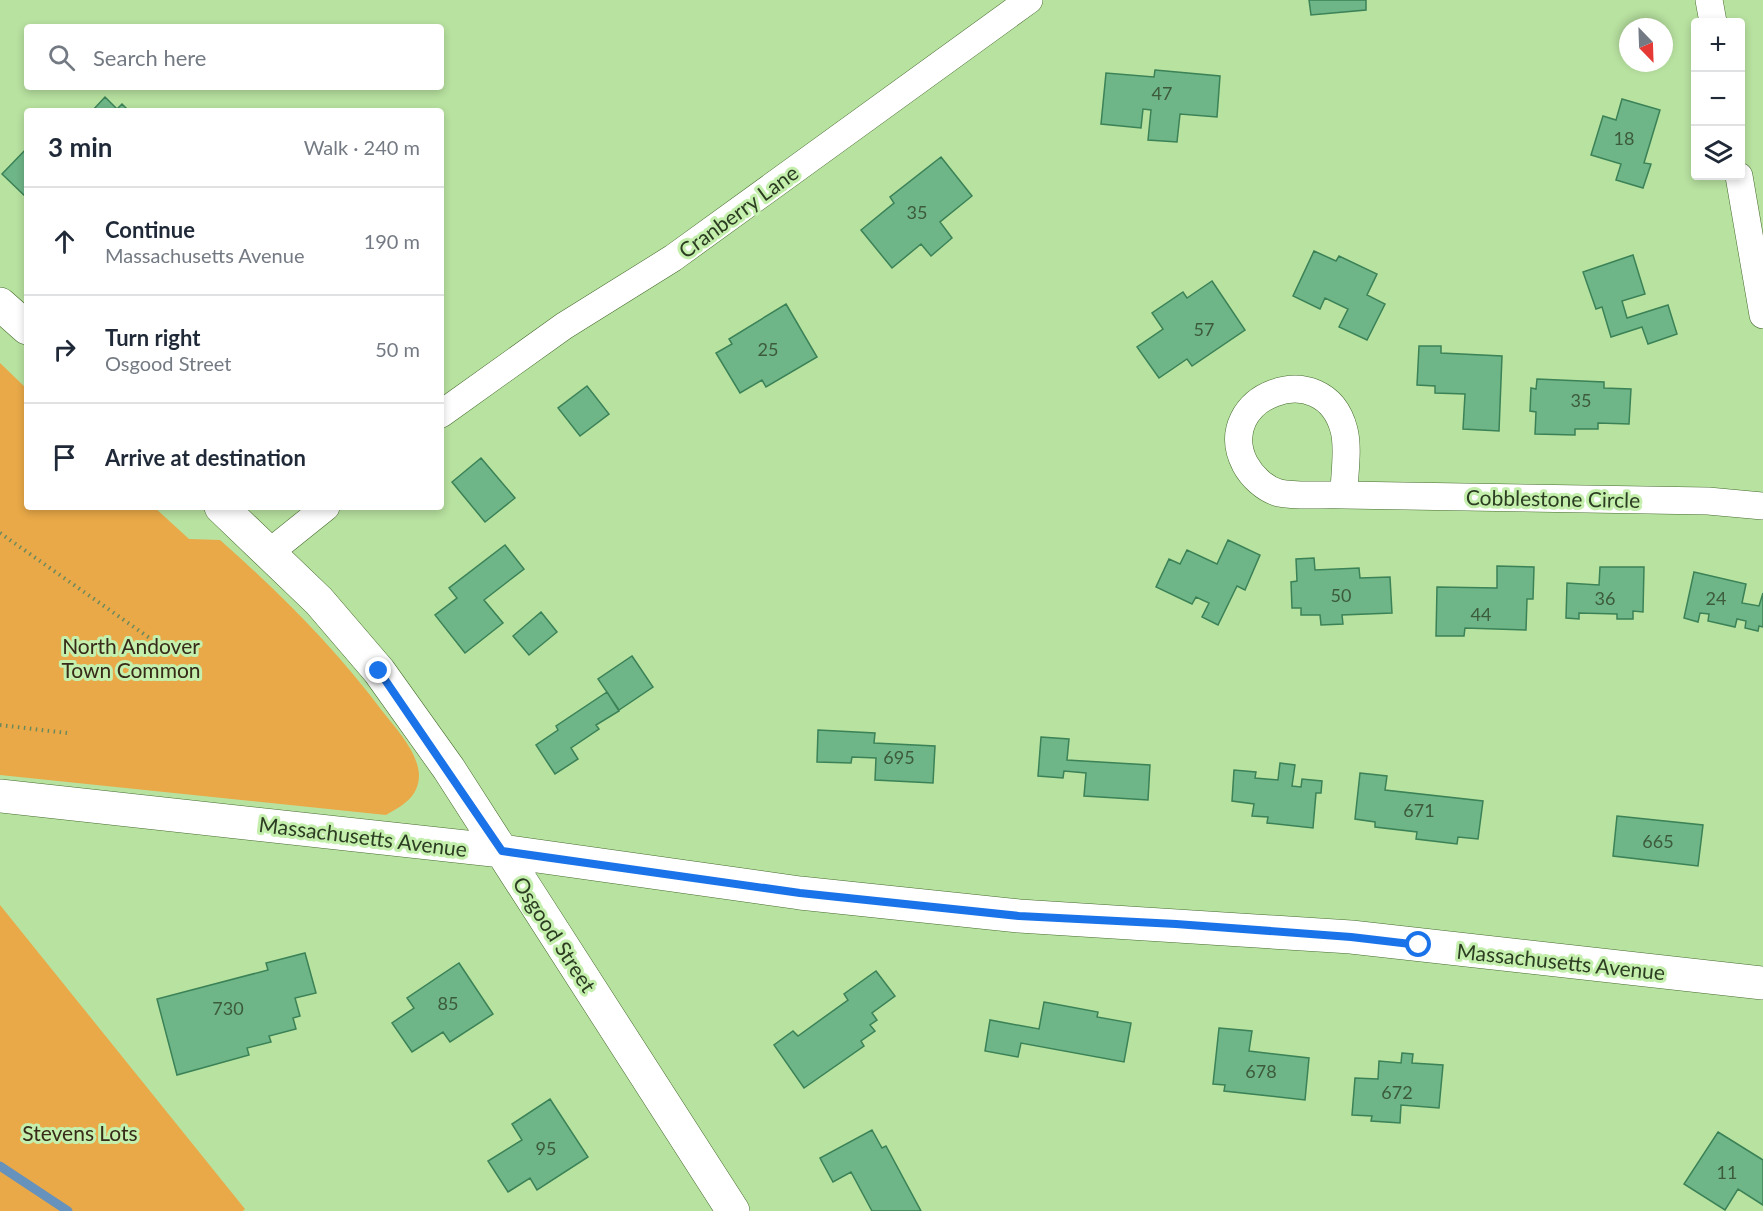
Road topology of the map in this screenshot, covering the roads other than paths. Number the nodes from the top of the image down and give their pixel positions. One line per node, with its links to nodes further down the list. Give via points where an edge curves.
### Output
1 (1029, 0): 8 (street, Cranberry Lane, via 673,258 564,326)
2 (1709, 0): 3 (street)
3 (1712, 18)
4 (1740, 180): 6 (street)
5 (0, 304): 7 (main road)
6 (1763, 315)
7 (24, 325)
8 (444, 412)
9 (1344, 495): 9 (street, Cobblestone Circle, via 1345,433 1330,404 1316,394 1284,389 1253,405 1243,420 1239,438 1242,456 1256,479 1279,493); 10 (street, Cobblestone Circle, via 1708,501)
10 (1763, 506)
11 (224, 510): 13 (main road, Osgood Street)
12 (322, 510): 13 (street)
13 (270, 552): 15 (main road, Osgood Street, via 351,635 379,671)
14 (0, 796): 15 (main road, Massachusetts Avenue)
15 (502, 851): 16 (main road, Massachusetts Avenue, via 800,893 1019,916 1351,937); 17 (main road, Osgood Street)
16 (1763, 983)
17 (733, 1211)

